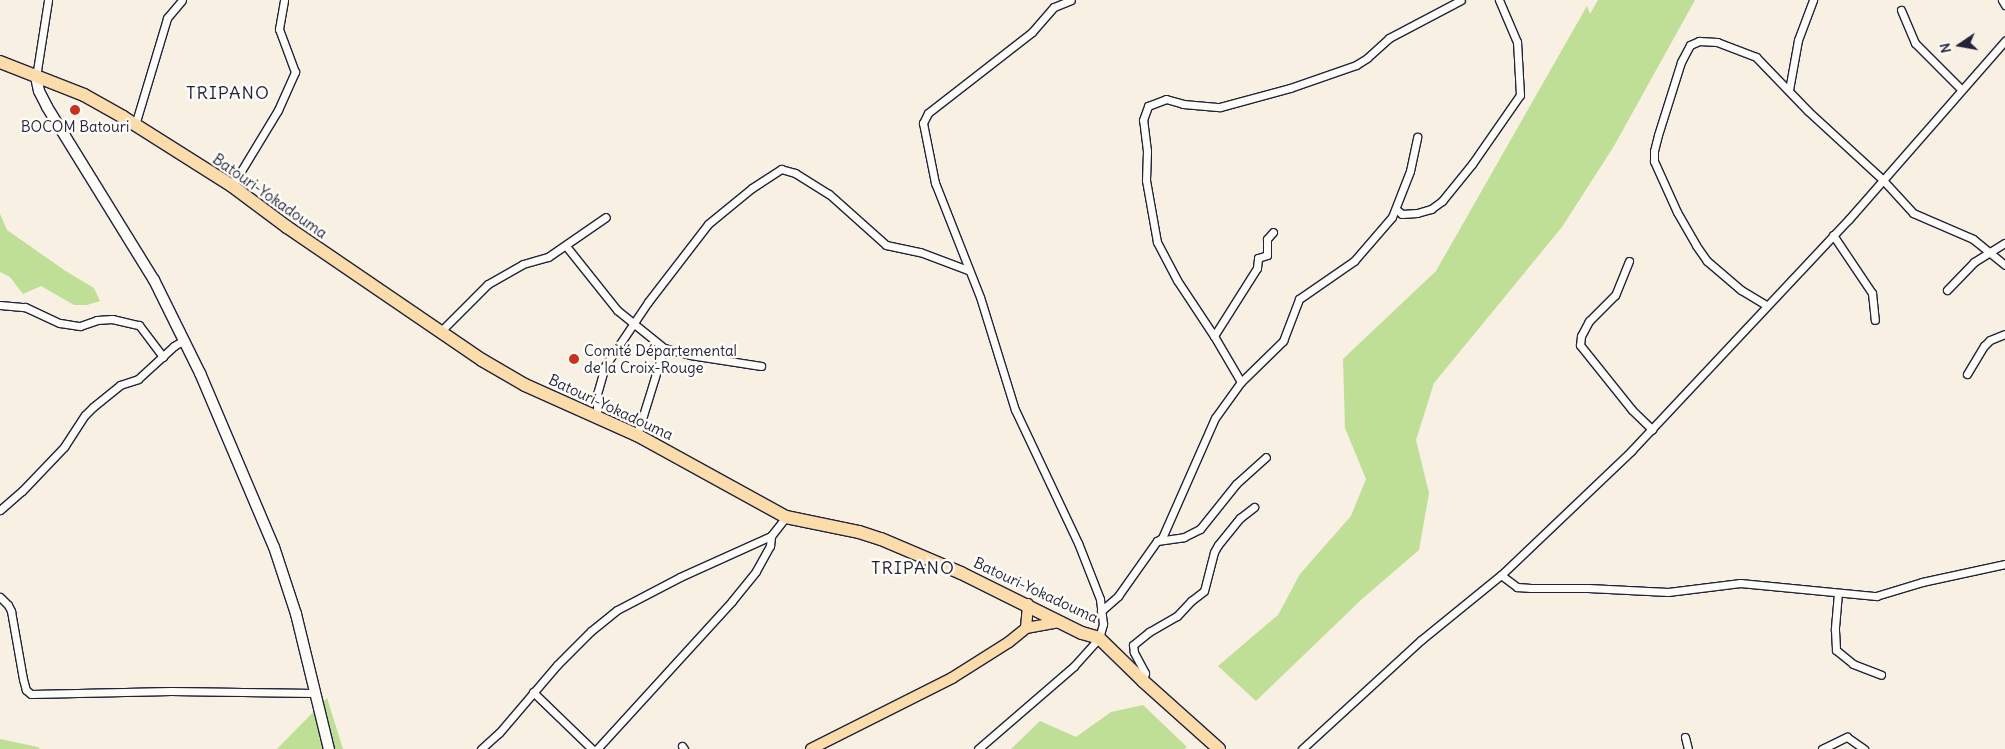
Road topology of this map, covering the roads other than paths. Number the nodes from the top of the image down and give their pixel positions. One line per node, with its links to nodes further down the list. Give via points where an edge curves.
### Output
1 (48, 0): 13 (street)
2 (182, 0): 16 (street, via 167,18)
3 (284, 0): 19 (street, via 279,29 295,72 278,110)
4 (1071, 0): 29 (street, via 1054,7 1032,32 925,117 924,132 935,183)
5 (1460, 0): 37 (street, via 1389,38 1356,65 1290,88 1220,107 1166,99 1148,106 1143,120 1146,180 1157,242 1177,280)
6 (1499, 0): 20 (street, via 1517,42 1520,95 1442,201 1432,209 1417,213 1402,214)
7 (1813, 0): 15 (street, via 1798,40)
8 (2002, 0): 9 (street)
9 (2005, 5)
10 (1901, 10): 14 (street, via 1915,43)
11 (2005, 41): 14 (street)
12 (0, 62): 13 (highway, Batouri-Yokadouma)
13 (36, 77): 16 (highway, Batouri-Yokadouma, via 84,95); 38 (street, via 47,107 124,228)
14 (1961, 89): 18 (street)
15 (1790, 90): 18 (street); 32 (street, via 1756,58 1717,42 1699,41 1690,45 1680,62 1654,151 1654,161 1663,185 1696,245 1718,271)
16 (135, 125): 19 (highway, Batouri-Yokadouma)
17 (1417, 137): 20 (street)
18 (1882, 180): 23 (street); 26 (street, via 1913,213 1973,239)
19 (232, 186): 35 (highway, Batouri-Yokadouma)
20 (1397, 210): 43 (street, via 1354,261 1300,299 1284,341)
21 (606, 217): 25 (street)
22 (1273, 232): 37 (street, via 1267,239 1267,255 1258,258 1257,268)
23 (1833, 235): 32 (street); 33 (street, via 1872,293)
24 (2005, 243): 26 (street)
25 (566, 246): 34 (street, via 608,300); 35 (street, via 548,257 523,264 488,284)
26 (1990, 253): 28 (street); 30 (street, via 1974,262)
27 (1629, 261): 45 (street, via 1615,295 1589,321 1580,336 1580,345 1632,410)
28 (2005, 265)
29 (968, 270): 34 (street, via 920,252 886,245 829,194 795,173 780,169 708,224); 58 (street, via 989,323 1015,410 1078,543 1100,599)
30 (1946, 290)
31 (0, 305): 40 (street, via 26,307 60,323 80,326 112,319 139,325)
32 (1766, 305): 45 (street, via 1732,346)
33 (1875, 320)
34 (633, 324): 39 (street); 44 (street, via 605,366 600,379)
35 (441, 331): 44 (highway, Batouri-Yokadouma, via 517,381)
36 (2005, 334): 42 (street, via 1984,346)
37 (1214, 336): 43 (street)
38 (184, 340): 40 (street); 65 (street, via 274,547 296,614)
39 (664, 348): 41 (street); 46 (street)
40 (163, 356): 49 (street, via 138,379 120,385 93,407 64,447)
41 (761, 366)
42 (1967, 374)
43 (1241, 382): 52 (street, via 1215,418 1162,538)
44 (596, 416): 46 (highway, Batouri-Yokadouma)
45 (1652, 429): 54 (street)
46 (637, 435): 50 (highway, Batouri-Yokadouma)
47 (1266, 457): 52 (street, via 1236,484 1200,529 1184,537)
48 (1254, 507): 63 (street, via 1240,518 1218,545 1204,591 1177,616 1134,645 1134,652 1145,673)
49 (0, 510)
50 (786, 517): 51 (street); 57 (highway, Batouri-Yokadouma, via 881,539)
51 (771, 536): 64 (street, via 617,610 591,631); 70 (street, via 762,561 732,601)
52 (1157, 540): 58 (street, via 1118,596)
53 (2005, 564): 55 (street, via 1922,582 1876,596)
54 (1501, 575): 55 (street, via 1517,586 1531,588 1668,592 1740,583); 74 (street, via 1421,640)
55 (1838, 593): 62 (street, via 1836,650 1852,664)
56 (0, 597): 65 (street, via 10,611 23,679 26,690 32,694)
57 (1028, 604): 59 (highway, Batouri-Yokadouma); 60 (main road)
58 (1101, 611): 61 (street, via 1103,624)
59 (1060, 622): 60 (main road); 61 (highway, Batouri-Yokadouma)
60 (1026, 628): 71 (main road, via 952,678)
61 (1099, 638): 63 (highway, Batouri-Yokadouma); 72 (street, via 1064,675)
62 (1881, 674)
63 (1143, 681): 73 (highway, Batouri-Yokadouma)
64 (533, 692): 68 (street); 69 (street)
65 (314, 693): 67 (street)
66 (1685, 737): 75 (street)
67 (329, 749)
68 (481, 749)
69 (592, 749)
70 (597, 749)
71 (811, 749)
72 (978, 749)
73 (1219, 749)
74 (1302, 749)
75 (1688, 749)
76 (1822, 749): 77 (street, via 1847,737)
77 (1864, 749)

